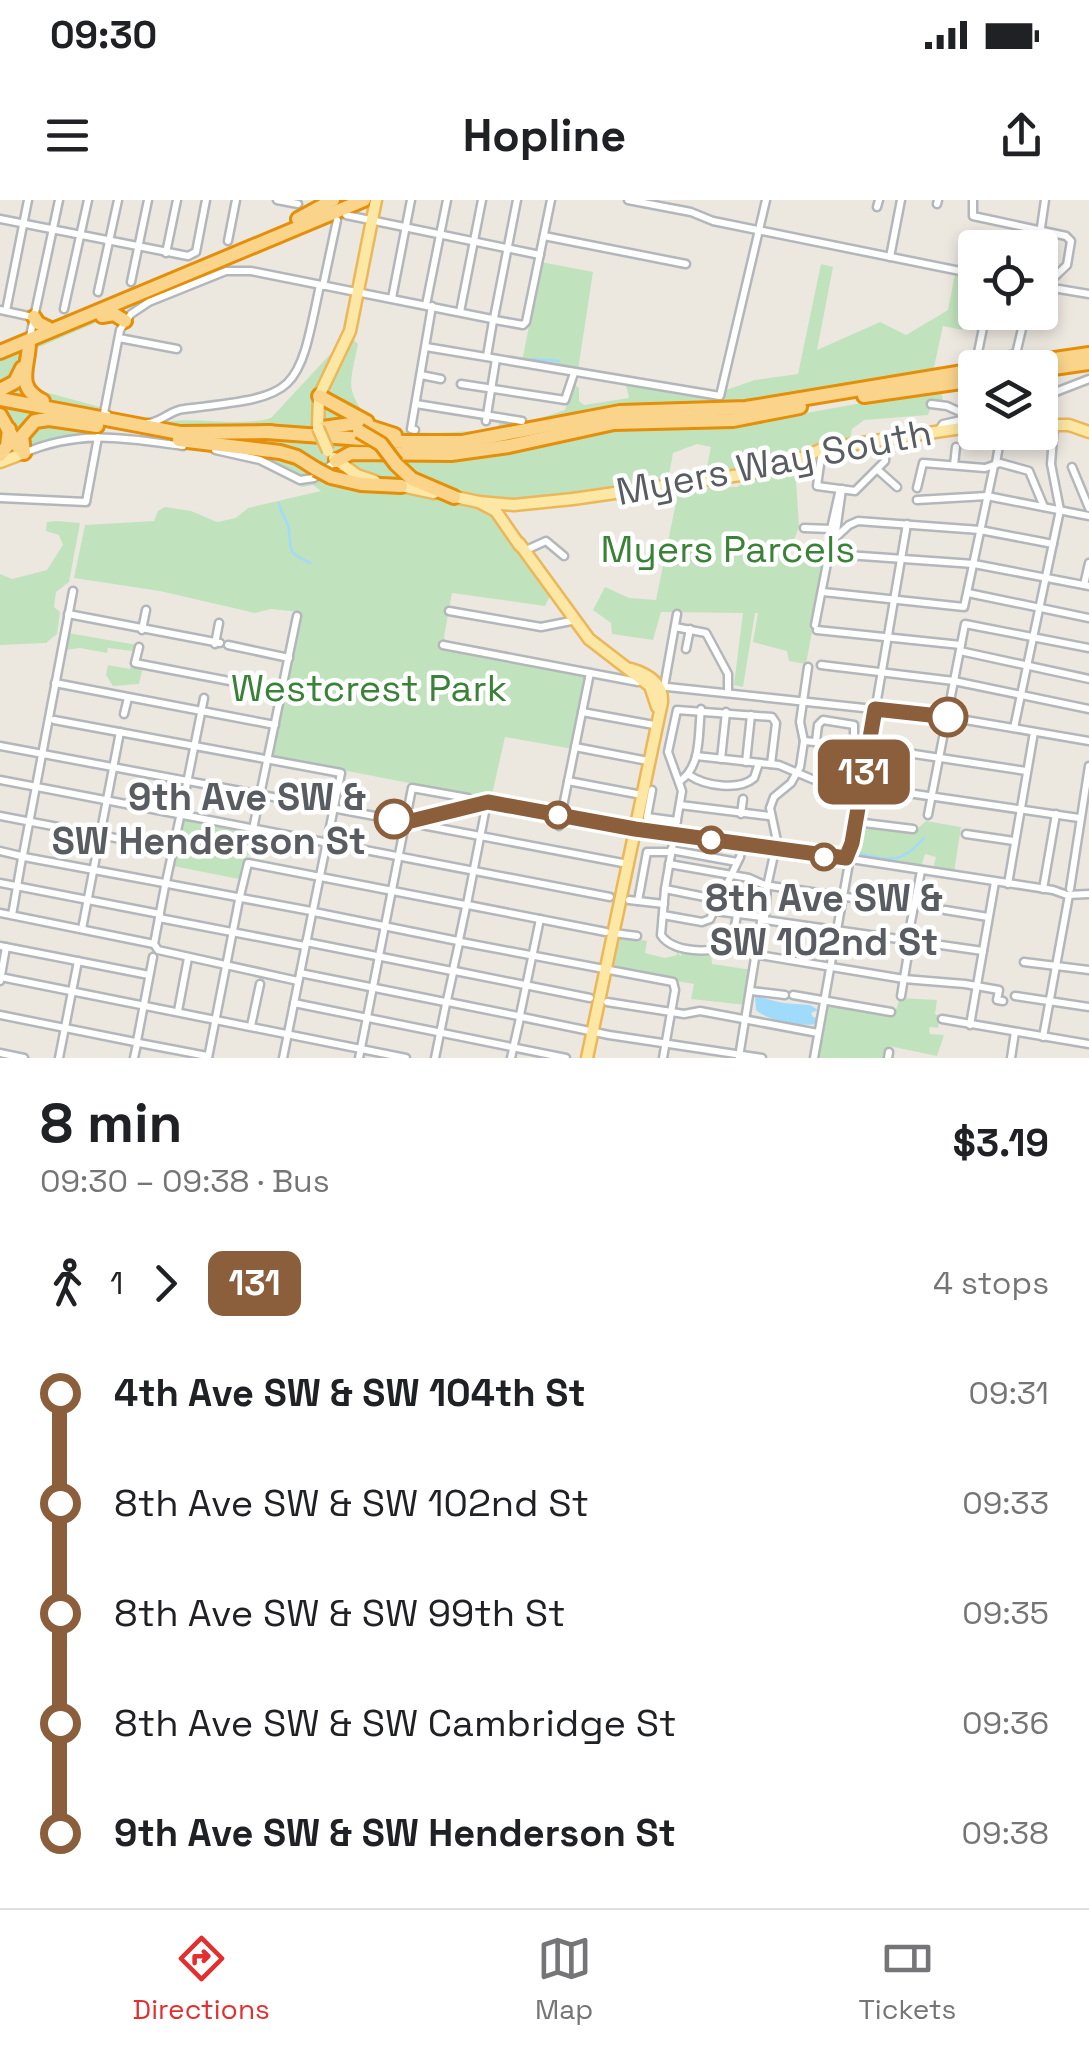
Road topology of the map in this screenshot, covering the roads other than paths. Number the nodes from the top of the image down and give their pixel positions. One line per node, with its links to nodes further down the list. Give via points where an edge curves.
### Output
1 (28, 200): 30 (street)
2 (59, 200): 32 (street)
3 (88, 200): 36 (street)
4 (118, 200): 39 (street)
5 (148, 200): 43 (street)
6 (177, 200): 45 (street)
7 (206, 200): 45 (street, via 196,252)
8 (236, 200): 40 (street)
9 (277, 200): 24 (street)
10 (333, 200): 27 (highway)
11 (344, 200): 27 (highway)
12 (364, 200): 42 (highway)
13 (376, 200): 29 (main road)
14 (411, 200): 31 (street)
15 (446, 200): 35 (street)
16 (482, 200): 41 (street)
17 (517, 200): 44 (street)
18 (551, 200): 37 (street)
19 (628, 200): 34 (street)
20 (766, 200): 34 (street)
21 (901, 200): 47 (street)
22 (973, 200): 33 (street, via 971,214)
23 (1046, 200): 33 (street)
24 (298, 204)
25 (346, 215): 29 (street)
26 (0, 219): 30 (street)
27 (298, 220): 67 (highway)
28 (337, 220): 52 (street)
29 (372, 220): 31 (street); 56 (main road)
30 (24, 224): 32 (street); 61 (street)
31 (406, 227): 35 (street); 58 (street)
32 (53, 230): 36 (street); 63 (street)
33 (1041, 230)
34 (760, 231): 47 (street); 81 (street, via 720,396)
35 (440, 234): 41 (street); 59 (street)
36 (81, 235): 39 (street); 60 (street)
37 (544, 236): 46 (street); 48 (street)
38 (1058, 236): 50 (street, via 1071,241 1067,264)
39 (109, 241): 43 (street); 54 (street)
40 (228, 241)
41 (474, 241): 44 (street); 62 (street)
42 (257, 246): 55 (highway); 66 (highway)
43 (138, 247): 45 (street); 51 (street)
44 (508, 248): 46 (street); 64 (street)
45 (166, 253)
46 (540, 255): 64 (street, via 525,324)
47 (890, 257): 49 (street)
48 (686, 264)
49 (958, 271)
50 (1058, 272)
51 (131, 282)
52 (322, 286): 55 (street, via 232,270); 56 (street); 98 (street, via 300,368 284,387 261,399 176,410 153,423)
53 (1058, 289): 57 (street)
54 (98, 292)
55 (174, 292): 65 (street)
56 (358, 292): 58 (street); 74 (main road)
57 (1089, 294)
58 (392, 298): 59 (street)
59 (429, 306): 62 (street); 70 (street)
60 (64, 309)
61 (3, 310): 63 (street)
62 (460, 312): 64 (street)
63 (34, 317): 67 (highway); 68 (street)
64 (493, 319): 75 (street)
65 (125, 321): 66 (highway, via 109,314); 69 (street)
66 (66, 327): 68 (highway)
67 (48, 328): 68 (highway)
68 (30, 338): 72 (highway); 79 (highway); 91 (highway, via 25,385)
69 (119, 338): 71 (street); 98 (street)
70 (426, 347): 75 (street); 82 (street)
71 (177, 349)
72 (3, 350): 79 (highway, via 20,356)
73 (1089, 354): 76 (highway)
74 (337, 358): 89 (main road); 99 (main road, via 317,392)
75 (492, 358): 81 (street); 87 (street)
76 (1058, 359)
77 (1089, 363): 78 (highway)
78 (1058, 367)
79 (22, 368): 90 (highway)
80 (958, 368): 108 (highway, via 746,408 631,410)
81 (574, 373): 87 (street, via 566,400)
82 (421, 375): 83 (street); 92 (street)
83 (442, 379)
84 (1089, 379): 88 (street)
85 (958, 382): 115 (highway, via 733,420 614,422)
86 (460, 384): 87 (street)
87 (492, 387): 95 (street)
88 (1058, 391)
89 (319, 396): 99 (main road); 103 (highway)
90 (0, 397): 91 (highway); 98 (highway)
91 (48, 402): 98 (highway)
92 (416, 404): 95 (street); 102 (street)
93 (931, 404): 94 (street)
94 (958, 412)
95 (486, 419): 97 (street)
96 (4, 421): 111 (highway); 117 (highway, via 7,446)
97 (522, 421)
98 (99, 423): 105 (highway, via 180,433); 106 (highway); 111 (street); 111 (highway, via 38,420 26,428); 116 (street, via 127,436 235,453 300,480 314,478); 130 (street, via 86,502)
99 (318, 424): 103 (highway, via 354,422); 105 (highway); 116 (main road, bridge); 129 (highway, bridge, via 359,431 381,444 412,479)
100 (958, 425): 107 (main road, Myers Way South)
101 (1058, 426): 104 (main road)
102 (412, 428)
103 (382, 431): 108 (highway)
104 (1087, 431)
105 (266, 432): 108 (highway)
106 (162, 438): 115 (highway, via 307,439); 123 (highway, bridge, via 280,452 331,477)
107 (886, 438): 110 (main road, Myers Way South); 121 (street)
108 (442, 442)
109 (956, 447): 118 (street)
110 (822, 449): 126 (street, via 817,486); 133 (main road, Myers Way South, via 768,471)
111 (25, 450): 117 (main road)
112 (997, 450): 119 (street)
113 (1052, 450): 136 (street)
114 (351, 452): 115 (highway); 116 (highway); 122 (highway, via 345,460)
115 (464, 452)
116 (332, 456): 122 (main road, Myers Way South)
117 (0, 459)
118 (954, 465): 119 (street); 125 (street, via 922,464)
119 (994, 465): 128 (street); 134 (street, via 1028,471)
120 (1072, 466): 135 (street)
121 (878, 470): 124 (street); 127 (street)
122 (351, 471): 123 (main road, Myers Way South)
123 (401, 486): 129 (main road, Myers Way South)
124 (897, 487)
125 (917, 488)
126 (841, 489): 127 (street); 132 (street); 139 (street, via 831,529)
127 (855, 491): 132 (street)
128 (987, 496): 131 (street); 134 (street); 140 (street)
129 (454, 497): 133 (main road, Myers Way South)
130 (0, 498)
131 (917, 500)
132 (842, 503): 141 (street)
133 (493, 506): 143 (main road)
134 (1044, 506): 136 (street)
135 (1089, 508)
136 (1060, 510): 137 (street); 142 (street)
137 (1089, 516)
138 (908, 524): 140 (street); 141 (street, via 855,522); 145 (street)
139 (804, 528)
140 (980, 530): 142 (street); 147 (street)
141 (834, 542): 145 (street, via 847,555); 151 (street)
142 (1054, 544): 148 (street)
143 (526, 551): 144 (street, via 546,541); 161 (main road)
144 (564, 556)
145 (901, 558): 147 (street); 153 (street)
146 (1089, 563): 149 (street)
147 (974, 564): 148 (street); 152 (street)
148 (1047, 578): 149 (street); 154 (street)
149 (1087, 586)
150 (74, 591): 157 (street)
151 (823, 592): 153 (street); 166 (street, via 816,627)
152 (968, 593): 153 (street, via 964,606); 154 (street)
153 (894, 600): 166 (street)
154 (1040, 608): 160 (street); 167 (street)
155 (146, 610): 165 (street)
156 (449, 611): 161 (street, via 535,626)
157 (68, 614): 165 (street); 185 (street)
158 (677, 614): 163 (street)
159 (297, 616): 174 (street)
160 (1089, 618)
161 (576, 620): 175 (main road)
162 (220, 623): 168 (street)
163 (675, 627): 164 (street); 186 (street)
164 (690, 629): 173 (street); 188 (street, via 704,632 728,674)
165 (142, 630): 168 (street)
166 (888, 636): 171 (street); 179 (street)
167 (1034, 636): 171 (street, via 965,624); 172 (street); 177 (street)
168 (219, 644): 174 (street)
169 (442, 645): 180 (street)
170 (138, 647): 187 (street, via 136,662)
171 (960, 648): 177 (street); 183 (street)
172 (1089, 648)
173 (686, 650)
174 (288, 658): 187 (street)
175 (618, 660): 181 (street); 186 (main road)
176 (822, 665): 179 (street)
177 (1028, 666): 182 (street); 189 (street)
178 (808, 667): 192 (street)
179 (881, 672): 183 (street); 193 (street)
180 (590, 673): 181 (street); 197 (street)
181 (613, 678): 184 (street)
182 (1089, 679)
183 (954, 681): 189 (street); 201 (street)
184 (638, 682)
185 (55, 683): 190 (street); 216 (street)
186 (661, 687): 188 (street); 204 (main road); 204 (main road)
187 (282, 691): 203 (street)
188 (728, 693): 192 (street)
189 (1022, 694): 194 (street); 205 (street)
190 (128, 698): 196 (street); 199 (street)
191 (204, 698): 196 (street)
192 (804, 701): 193 (street); 208 (street)
193 (875, 709): 201 (street); 215 (street)
194 (1089, 709)
195 (700, 710): 198 (street); 217 (street); 221 (street, via 677,710)
196 (202, 711): 203 (street); 212 (street)
197 (582, 712): 204 (street); 214 (street)
198 (726, 712): 200 (street); 219 (street)
199 (124, 714)
200 (751, 714): 222 (street); 224 (street, via 774,718)
201 (948, 717): 205 (street); 218 (street)
202 (54, 720): 206 (street)
203 (275, 725): 220 (street)
204 (654, 726): 221 (main road)
205 (1014, 728): 207 (street)
206 (120, 732): 212 (street); 225 (street)
207 (1034, 732): 210 (street); 227 (street)
208 (804, 741): 209 (street); 228 (street)
209 (816, 741): 213 (street); 213 (street, via 820,722 855,726)
210 (1089, 741)
211 (0, 746): 216 (street)
212 (194, 746): 220 (street); 231 (street)
213 (854, 746): 215 (street)
214 (575, 747): 221 (street); 232 (street)
215 (868, 747): 218 (street); 234 (street)
216 (42, 753): 225 (street); 235 (street)
217 (696, 756): 219 (street); 229 (street)
218 (940, 757): 227 (street); 238 (street)
219 (721, 759): 222 (street)
220 (268, 760): 237 (street); 244 (street, via 341,774)
221 (659, 761): 233 (street); 236 (main road)
222 (746, 762): 223 (street)
223 (759, 763): 224 (street); 229 (street, via 752,781 742,786)
224 (771, 764): 228 (street)
225 (114, 766): 231 (street); 241 (street)
226 (1089, 766): 253 (street)
227 (1026, 771): 245 (street)
228 (797, 773): 234 (street); 252 (street, via 774,797)
229 (689, 775): 233 (street)
230 (0, 780): 235 (street)
231 (187, 780): 237 (street); 248 (street)
232 (568, 781): 236 (street); 251 (street)
233 (680, 781): 243 (street)
234 (862, 785): 238 (street); 258 (street)
235 (35, 787): 241 (street); 256 (street)
236 (647, 792): 255 (street, via 647,817); 261 (main road)
237 (260, 794): 244 (street); 260 (street)
238 (934, 795): 245 (street); 249 (street)
239 (468, 798): 257 (street, via 412,788)
240 (743, 799): 246 (street)
241 (107, 801): 248 (street); 264 (street)
242 (488, 802): 251 (street); 254 (street); 266 (street)
243 (680, 805): 246 (street); 255 (street)
244 (334, 808): 257 (street); 268 (street)
245 (1020, 808): 247 (street); 267 (street)
246 (741, 814): 252 (street)
247 (1056, 814): 253 (street); 292 (street)
248 (180, 815): 260 (street); 270 (street)
249 (928, 815)
250 (0, 816): 256 (street)
251 (560, 816): 259 (street); 261 (street)
252 (769, 816): 271 (street)
253 (1080, 818): 294 (street)
254 (417, 819): 257 (street); 266 (street)
255 (676, 821): 265 (street)
256 (29, 822): 264 (street); 274 (street)
257 (407, 822): 275 (street)
258 (856, 822): 262 (street); 276 (street)
259 (558, 826)
260 (253, 829): 268 (street)
261 (635, 829): 265 (street); 278 (main road)
262 (913, 829)
263 (966, 834): 267 (street)
264 (100, 835): 270 (street); 280 (street)
265 (674, 835): 269 (street); 273 (street)
266 (480, 836): 278 (street); 282 (street)
267 (1014, 841): 288 (street)
268 (326, 843): 275 (street); 284 (street)
269 (742, 844): 271 (street); 277 (street)
270 (173, 850): 287 (street)
271 (776, 850): 276 (street); 289 (street)
272 (0, 852): 274 (street)
273 (671, 852): 277 (street); 279 (street); 301 (street, via 649,850 633,900)
274 (23, 856): 280 (street); 290 (street)
275 (400, 856): 282 (street); 293 (street)
276 (849, 860): 281 (street); 297 (street)
277 (738, 862): 283 (street)
278 (628, 864): 319 (main road)
279 (669, 864): 283 (street); 291 (street)
280 (93, 870): 287 (street); 299 (street)
281 (921, 870): 285 (street); 303 (street)
282 (474, 871): 296 (street); 302 (street)
283 (732, 876): 289 (street); 300 (street)
284 (320, 877): 293 (street); 298 (street, via 247,864); 306 (street)
285 (995, 882): 288 (street); 312 (street)
286 (0, 883): 290 (street)
287 (166, 884): 298 (street); 311 (street)
288 (1008, 884): 292 (street)
289 (769, 885): 297 (street); 314 (street)
290 (17, 886): 299 (street); 310 (street)
291 (664, 889): 300 (street); 301 (street)
292 (1043, 889): 294 (street)
293 (393, 891): 302 (street); 315 (street)
294 (1067, 892): 295 (street); 335 (street)
295 (1088, 894)
296 (610, 896)
297 (842, 896): 303 (street); 317 (street)
298 (239, 898): 306 (street); 318 (street)
299 (88, 900): 311 (street); 316 (street)
300 (720, 900): 305 (street)
301 (664, 904): 308 (street)
302 (466, 905): 313 (street); 321 (street)
303 (914, 907): 322 (street)
304 (945, 910): 312 (street)
305 (715, 911): 308 (street, via 705,922); 309 (street)
306 (312, 912): 315 (street); 323 (street)
307 (0, 914): 310 (street)
308 (663, 915): 324 (street, via 662,939 669,944 710,951)
309 (738, 915): 314 (street); 324 (street)
310 (12, 916): 316 (street)
311 (160, 916): 318 (street); 326 (street)
312 (989, 917): 327 (street)
313 (540, 919): 319 (street); 330 (street)
314 (763, 919): 317 (street); 328 (street)
315 (386, 927): 321 (street); 329 (street)
316 (82, 929): 326 (street)
317 (836, 931): 322 (street); 334 (street)
318 (232, 932): 323 (street); 336 (street)
319 (610, 932): 320 (street); 339 (main road)
320 (638, 936)
321 (459, 942): 330 (street); 338 (street)
322 (908, 942): 327 (street); 343 (street)
323 (306, 944): 329 (street); 341 (street)
324 (726, 945): 328 (street)
325 (3, 946): 332 (street); 342 (street)
326 (154, 950): 331 (street); 340 (street)
327 (983, 951): 346 (street)
328 (757, 955): 334 (street); 349 (street)
329 (380, 956): 338 (street); 347 (street)
330 (532, 956): 339 (street); 345 (street)
331 (188, 958): 336 (street); 361 (street)
332 (78, 961): 340 (street); 348 (street)
333 (1024, 962): 335 (street)
334 (830, 965): 343 (street); 357 (street)
335 (1055, 965): 337 (street); 354 (street)
336 (225, 966): 341 (street); 367 (street)
337 (1089, 970)
338 (453, 971): 345 (street); 355 (street)
339 (606, 971): 362 (street, via 674,984); 373 (main road)
340 (149, 975): 359 (street)
341 (299, 977): 347 (street); 358 (street)
342 (0, 978): 348 (street)
343 (904, 979): 346 (street); 350 (street)
344 (260, 984): 371 (street)
345 (526, 986): 352 (street); 365 (street)
346 (977, 986): 353 (street, via 999,990 997,1000); 370 (street)
347 (374, 987): 355 (street); 366 (street)
348 (72, 991): 359 (street); 372 (street)
349 (751, 991): 357 (street); 368 (street)
350 (901, 996)
351 (1014, 996): 354 (street)
352 (590, 998)
353 (1003, 1001)
354 (1049, 1001): 360 (street); 378 (street)
355 (447, 1002): 365 (street); 375 (street)
356 (608, 1002): 362 (street)
357 (824, 1002): 363 (street); 376 (street)
358 (294, 1003): 366 (street); 377 (street)
359 (144, 1005): 361 (street); 379 (street)
360 (1089, 1007)
361 (178, 1012): 367 (street)
362 (672, 1012): 368 (street); 380 (street)
363 (891, 1012)
364 (0, 1015): 372 (street)
365 (520, 1017): 373 (street); 382 (street)
366 (367, 1018): 375 (street); 383 (street)
367 (215, 1019): 371 (street); 385 (street)
368 (746, 1020): 376 (street); 386 (street)
369 (942, 1020): 370 (street)
370 (970, 1025): 374 (street)
371 (251, 1026): 377 (street)
372 (65, 1028): 379 (street); 388 (street)
373 (592, 1032): 380 (street); 396 (main road)
374 (1015, 1032): 378 (street); 400 (street)
375 (440, 1033): 382 (street); 393 (street)
376 (818, 1033): 399 (street)
377 (288, 1034): 383 (street); 390 (street)
378 (1043, 1037): 381 (street)
379 (137, 1042): 385 (street); 389 (street)
380 (666, 1044): 386 (street); 397 (street)
381 (1089, 1044)
382 (514, 1047): 394 (street); 395 (street)
383 (360, 1049): 391 (street); 392 (street)
384 (0, 1053): 387 (street)
385 (210, 1057)
386 (739, 1057): 398 (street)
387 (24, 1058)
388 (59, 1058)
389 (134, 1058)
390 (282, 1058)
391 (359, 1058)
392 (406, 1058)
393 (435, 1058)
394 (512, 1058)
395 (566, 1058)
396 (586, 1058)
397 (663, 1058)
398 (762, 1058)
399 (814, 1058)
400 (1011, 1058)

